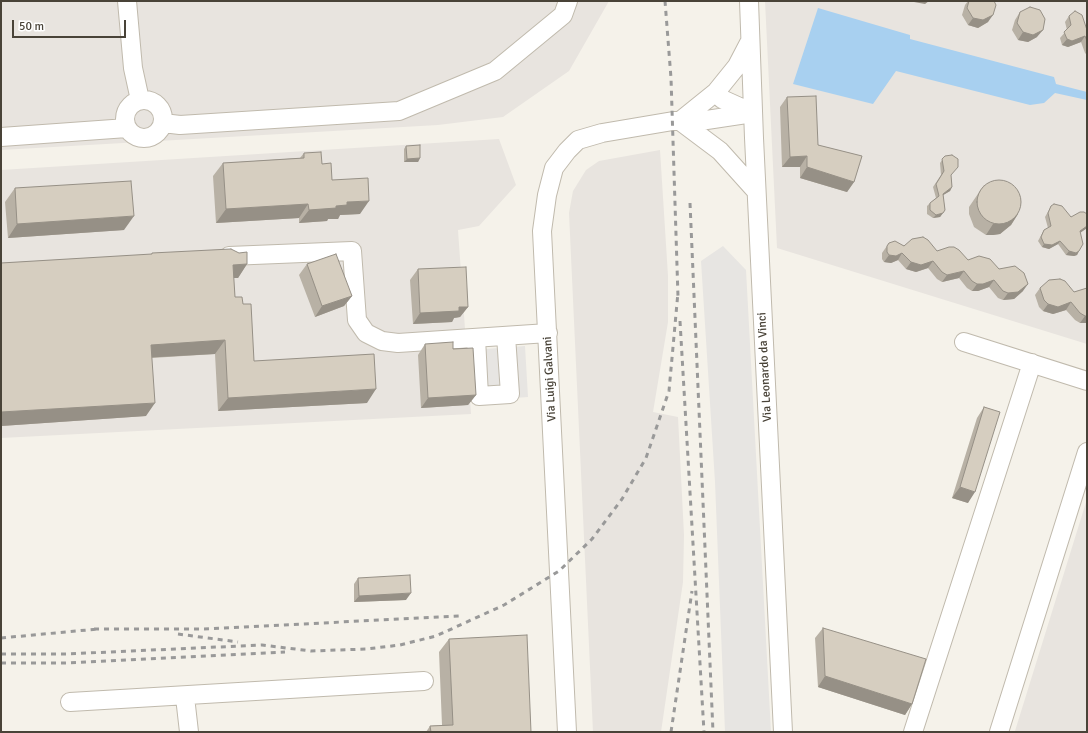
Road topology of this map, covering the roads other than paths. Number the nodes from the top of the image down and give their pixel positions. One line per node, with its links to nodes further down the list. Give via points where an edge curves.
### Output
1 (127, 1): 6 (street, via 133,68)
2 (568, 1): 9 (street, via 563,15 495,70 399,111 180,125)
3 (750, 1): 4 (street, Via Leonardo da Vinci)
4 (750, 43): 5 (street, via 737,66); 7 (street, Via Leonardo da Vinci)
5 (716, 92): 7 (street, via 722,99); 8 (street)
6 (140, 100): 9 (street, via 158,105); 10 (street, via 127,110)
7 (753, 113): 8 (street, Via Luigi Galvani, via 700,121); 12 (street, Via Leonardo da Vinci)
8 (680, 121): 12 (street, via 720,151); 14 (street, Via Luigi Galvani, via 602,133 578,140 554,168 542,231)
9 (163, 123): 10 (street, via 154,136 144,139 134,136)
10 (127, 128): 11 (street)
11 (1, 137)
12 (756, 191): 26 (street, Via Leonardo da Vinci)
13 (229, 256): 16 (street, via 352,251 357,320 366,333 382,341 398,343)
14 (548, 333): 15 (street); 25 (street, Via Luigi Galvani)
15 (506, 336): 16 (street); 16 (street, via 510,394 502,395 479,396)
16 (476, 338)
17 (964, 342): 18 (street)
18 (1032, 363): 19 (street); 27 (street)
19 (1087, 381)
20 (1087, 452): 28 (street)
21 (424, 681): 22 (street)
22 (185, 697): 23 (street); 24 (street)
23 (70, 702)
24 (188, 732)
25 (567, 732)
26 (783, 732)
27 (913, 732)
28 (999, 732)

